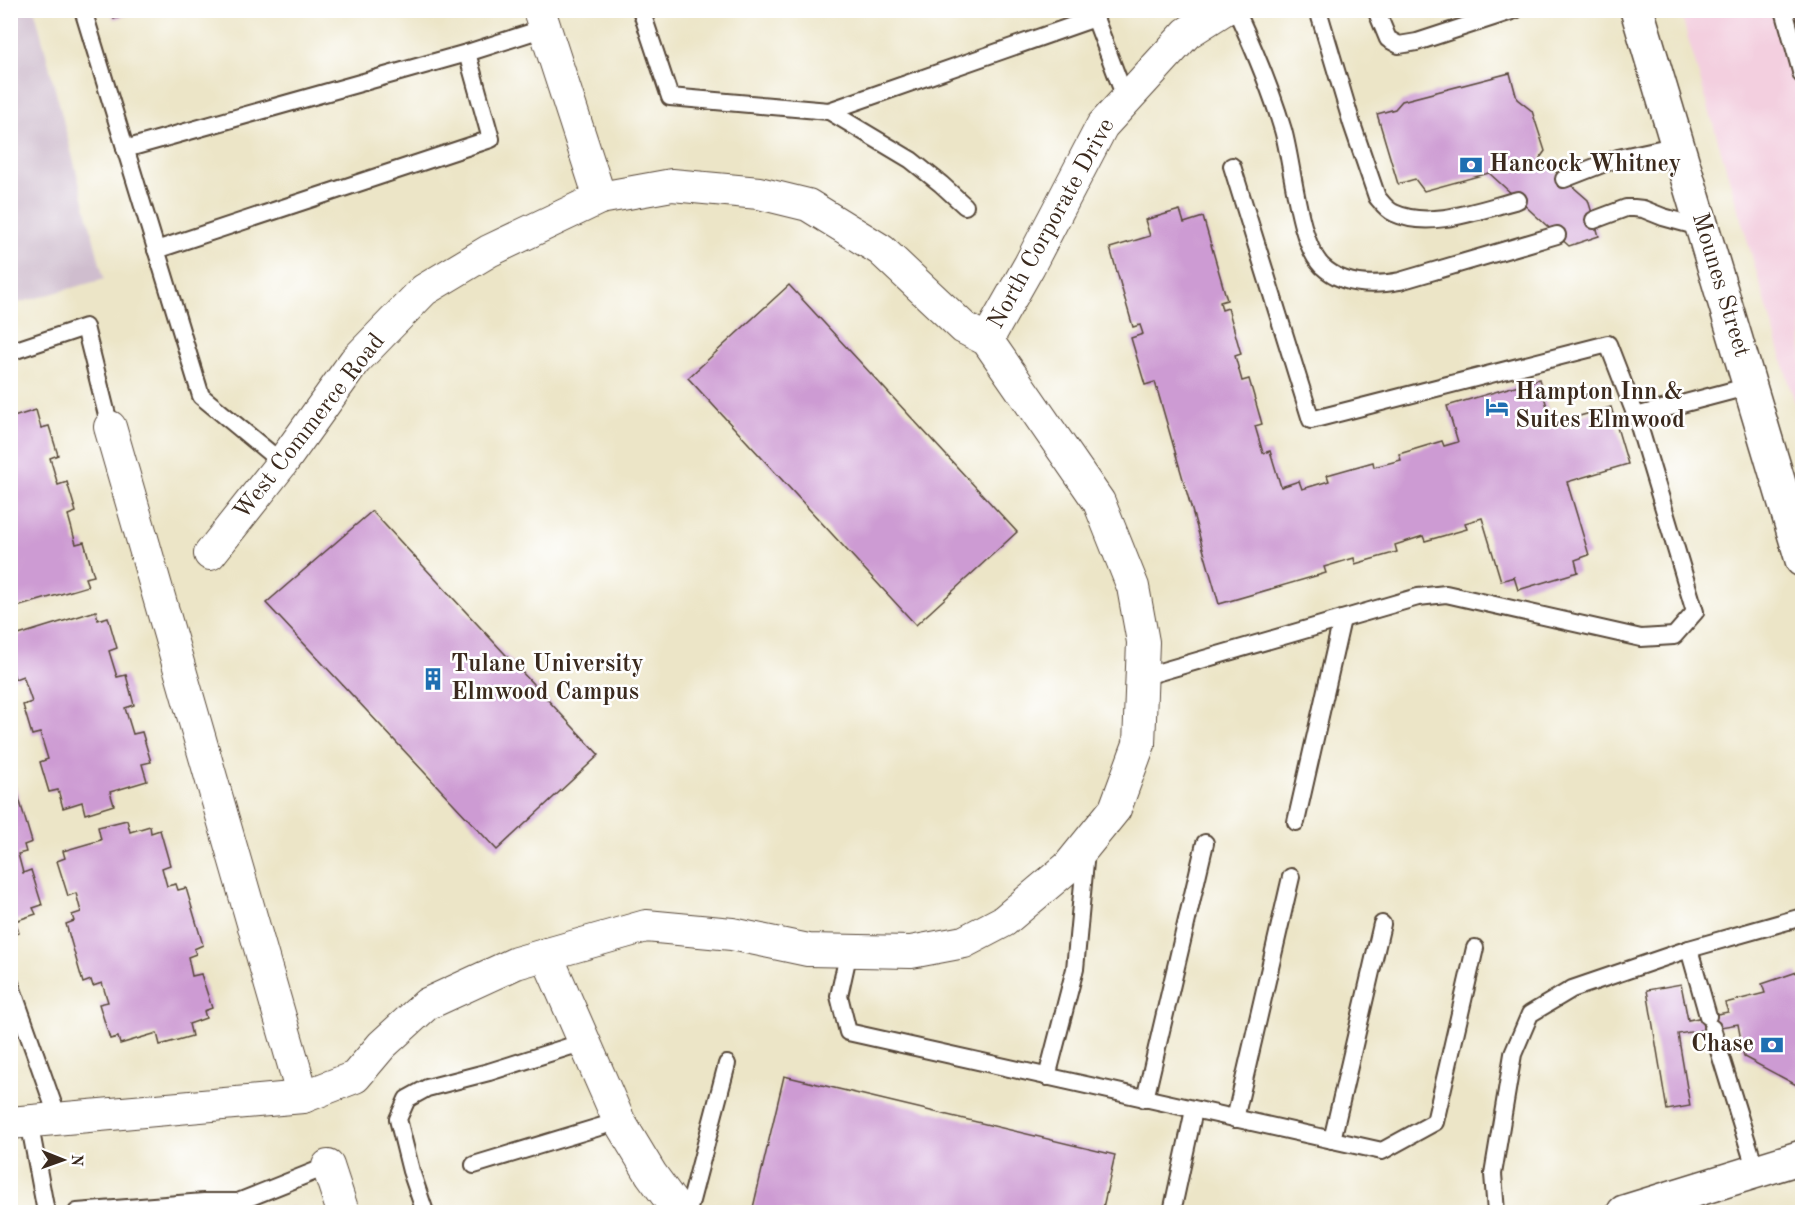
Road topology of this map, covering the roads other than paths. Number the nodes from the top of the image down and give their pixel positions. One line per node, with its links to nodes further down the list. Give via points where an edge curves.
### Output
1 (83, 10): 17 (lane)
2 (641, 10): 15 (lane, via 670,97)
3 (1223, 10): 14 (street, North Corporate Drive, via 1187,33)
4 (1236, 10): 25 (lane, via 1274,102 1299,213 1312,250 1330,273 1349,281 1380,285 1400,282)
5 (1318, 10): 21 (lane, via 1352,124 1377,197 1384,205 1393,213 1420,220 1446,218)
6 (1376, 10): 7 (lane, via 1388,39 1398,45)
7 (1515, 10)
8 (1637, 10): 16 (main road, Mounes Street)
9 (1784, 10): 13 (lane)
10 (1093, 14): 14 (lane); 15 (lane)
11 (542, 19): 12 (lane); 20 (street)
12 (467, 53): 17 (lane); 26 (lane, via 491,139)
13 (1803, 75)
14 (1126, 100): 27 (street, North Corporate Drive, via 1102,126)
15 (829, 111): 22 (lane, via 911,160)
16 (1678, 145): 19 (lane, via 1618,158); 24 (main road, Mounes Street)
17 (125, 149): 26 (lane)
18 (1232, 166): 30 (lane, via 1311,420 1608,344)
19 (1564, 179)
20 (600, 198): 27 (street, West Commerce Road, via 672,184 759,193 808,205 881,250 964,328); 32 (street, West Commerce Road, via 489,251 424,290 355,361)
21 (1518, 200)
22 (965, 206)
23 (1594, 220): 24 (lane, via 1634,207)
24 (1703, 228): 29 (main road, Mounes Street)
25 (1557, 235)
26 (156, 250): 32 (lane, via 201,396)
27 (987, 340): 37 (street, via 1099,502 1133,587 1143,642)
28 (10, 352): 31 (lane, via 85,327)
29 (1750, 386): 30 (lane); 33 (main road, Mounes Street)
30 (1636, 416): 36 (lane, via 1695,612 1674,636 1641,638 1446,594 1418,597)
31 (110, 427): 52 (street)
32 (282, 463): 34 (street, West Commerce Road)
33 (1793, 497): 35 (main road, Mounes Street)
34 (210, 554)
35 (1803, 560)
36 (1342, 619): 37 (lane); 38 (lane)
37 (1142, 677): 40 (street, via 1139,744 1115,809)
38 (1296, 822)
39 (1205, 843): 53 (lane)
40 (1086, 844): 46 (street, via 1068,867 1004,921 964,942 911,952); 51 (lane, via 1075,969)
41 (1291, 877): 55 (lane)
42 (1803, 917): 45 (lane)
43 (1382, 924): 58 (lane)
44 (1475, 948): 58 (lane, via 1435,1122 1382,1151)
45 (1689, 949): 62 (lane); 70 (lane, via 1572,989 1530,1014 1514,1054 1493,1174)
46 (849, 951): 47 (street, via 808,950 732,934 646,926); 51 (lane, via 839,996 848,1032)
47 (546, 954): 49 (street); 52 (street, via 516,963 427,1004 382,1045 355,1077)
48 (10, 983): 56 (lane)
49 (584, 1042): 57 (street); 66 (lane, via 427,1088 407,1099 398,1119)
50 (727, 1064): 68 (lane)
51 (1047, 1077): 53 (lane)
52 (303, 1097): 56 (street)
53 (1145, 1099): 54 (lane)
54 (1194, 1110): 55 (lane); 69 (lane)
55 (1235, 1119): 58 (lane)
56 (32, 1121): 63 (lane)
57 (619, 1121): 60 (lane); 67 (street)
58 (1332, 1140)
59 (1803, 1157): 62 (main road)
60 (474, 1165)
61 (328, 1166): 64 (lane, via 238,1202); 65 (street)
62 (1756, 1171): 71 (main road)
63 (46, 1212)
64 (77, 1212)
65 (343, 1212)
66 (425, 1212)
67 (679, 1212)
68 (688, 1212)
69 (1172, 1212)
70 (1496, 1212)
71 (1624, 1212)

